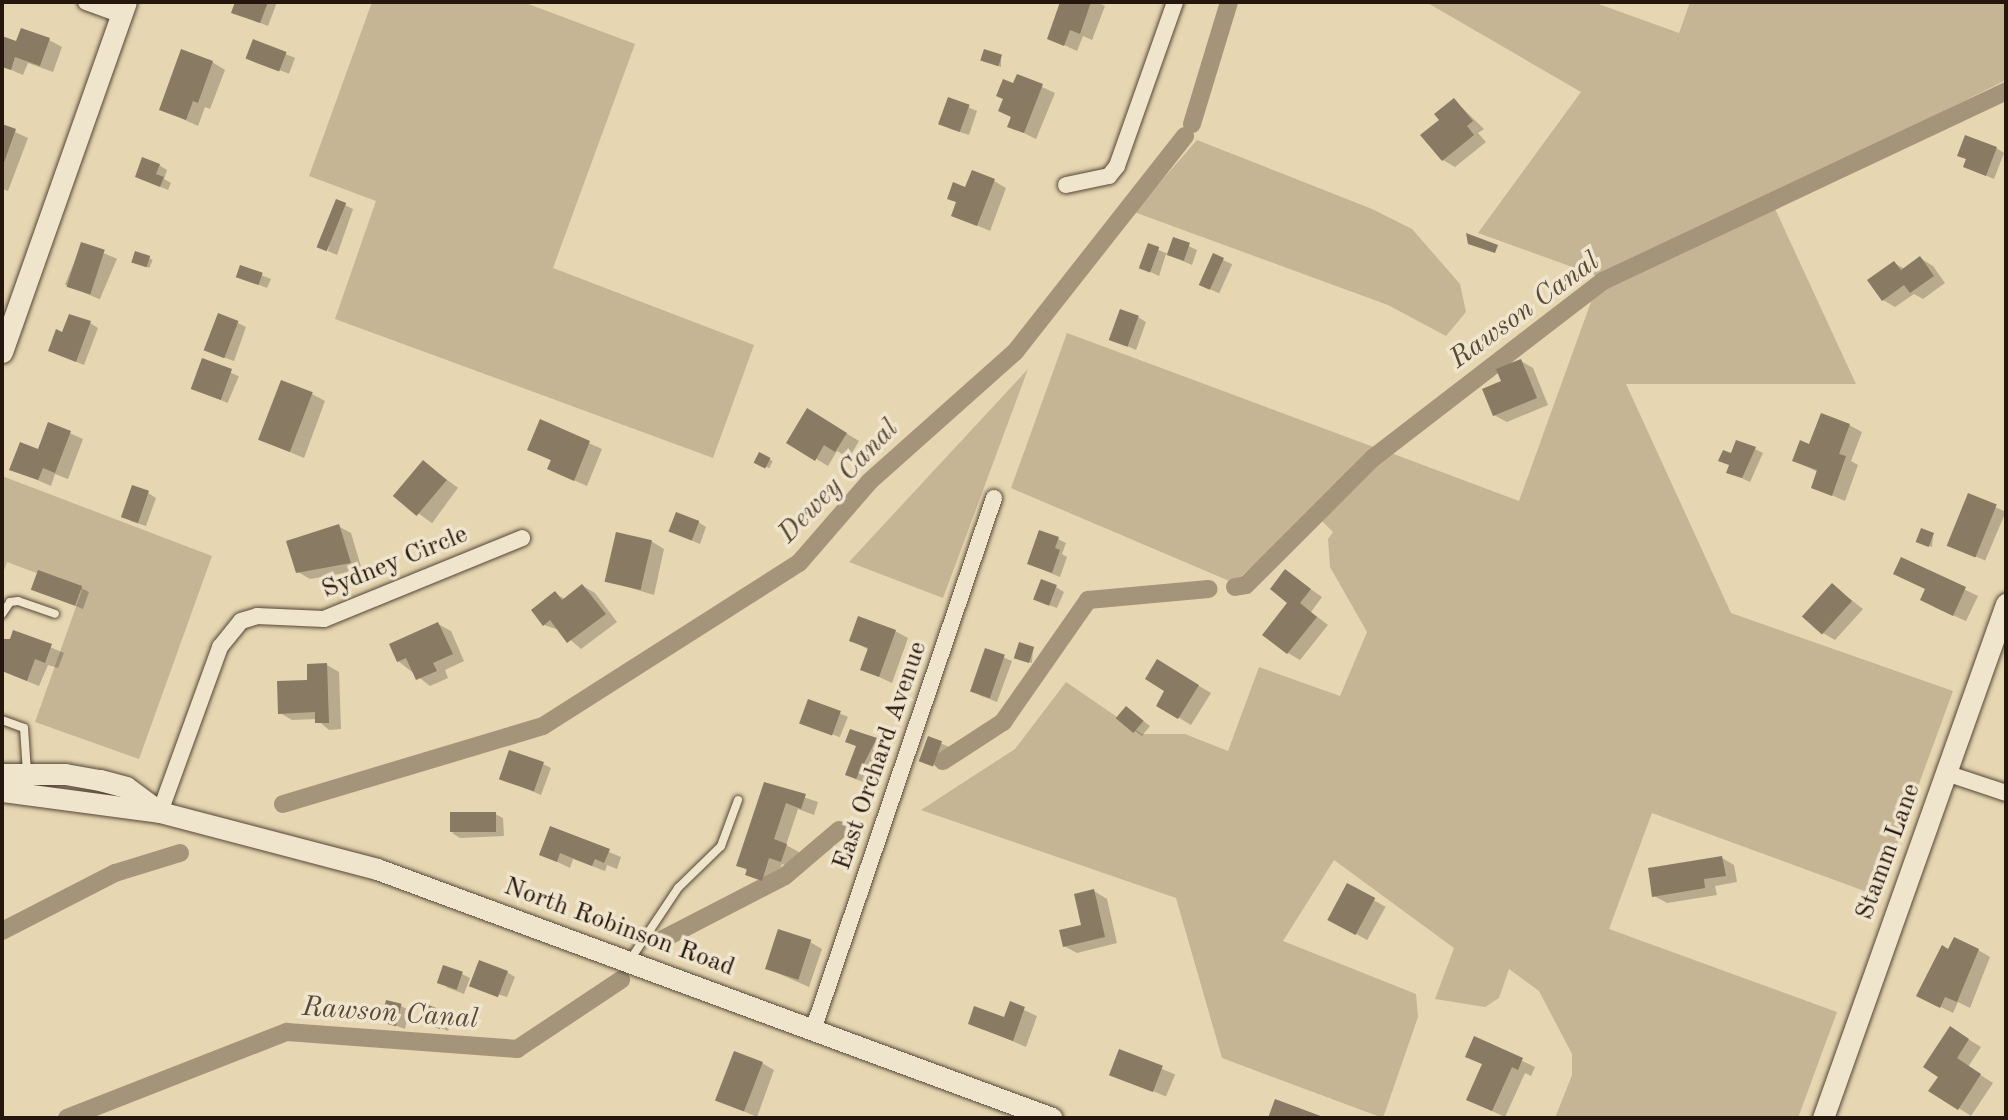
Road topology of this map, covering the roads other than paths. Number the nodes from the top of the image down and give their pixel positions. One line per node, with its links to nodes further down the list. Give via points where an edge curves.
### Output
1 (86, 2): 3 (street)
2 (1175, 2): 4 (street, via 1117,166 1109,176)
3 (124, 8): 5 (street)
4 (1066, 185)
5 (2, 352)
6 (994, 498): 20 (street, East Orchard Avenue)
7 (522, 538): 18 (street, Sydney Circle, via 324,619 257,616 241,621 220,647)
8 (2006, 604): 13 (street, Stamm Lane)
9 (2, 614): 10 (lane, via 10,602 18,601)
10 (55, 614)
11 (2, 720): 12 (lane, via 24,728)
12 (27, 772): 14 (street, North Robinson Road); 18 (street, North Robinson Road, via 65,774 126,787)
13 (1946, 773): 16 (street); 22 (street, Stamm Lane)
14 (2, 774)
15 (2, 791): 18 (street, North Robinson Road)
16 (2006, 793)
17 (738, 800): 19 (lane, via 721,846 678,888)
18 (160, 812): 19 (street, North Robinson Road, via 377,869)
19 (629, 962): 20 (street, North Robinson Road)
20 (813, 1030): 21 (street, North Robinson Road)
21 (1052, 1118)
22 (1823, 1118)

